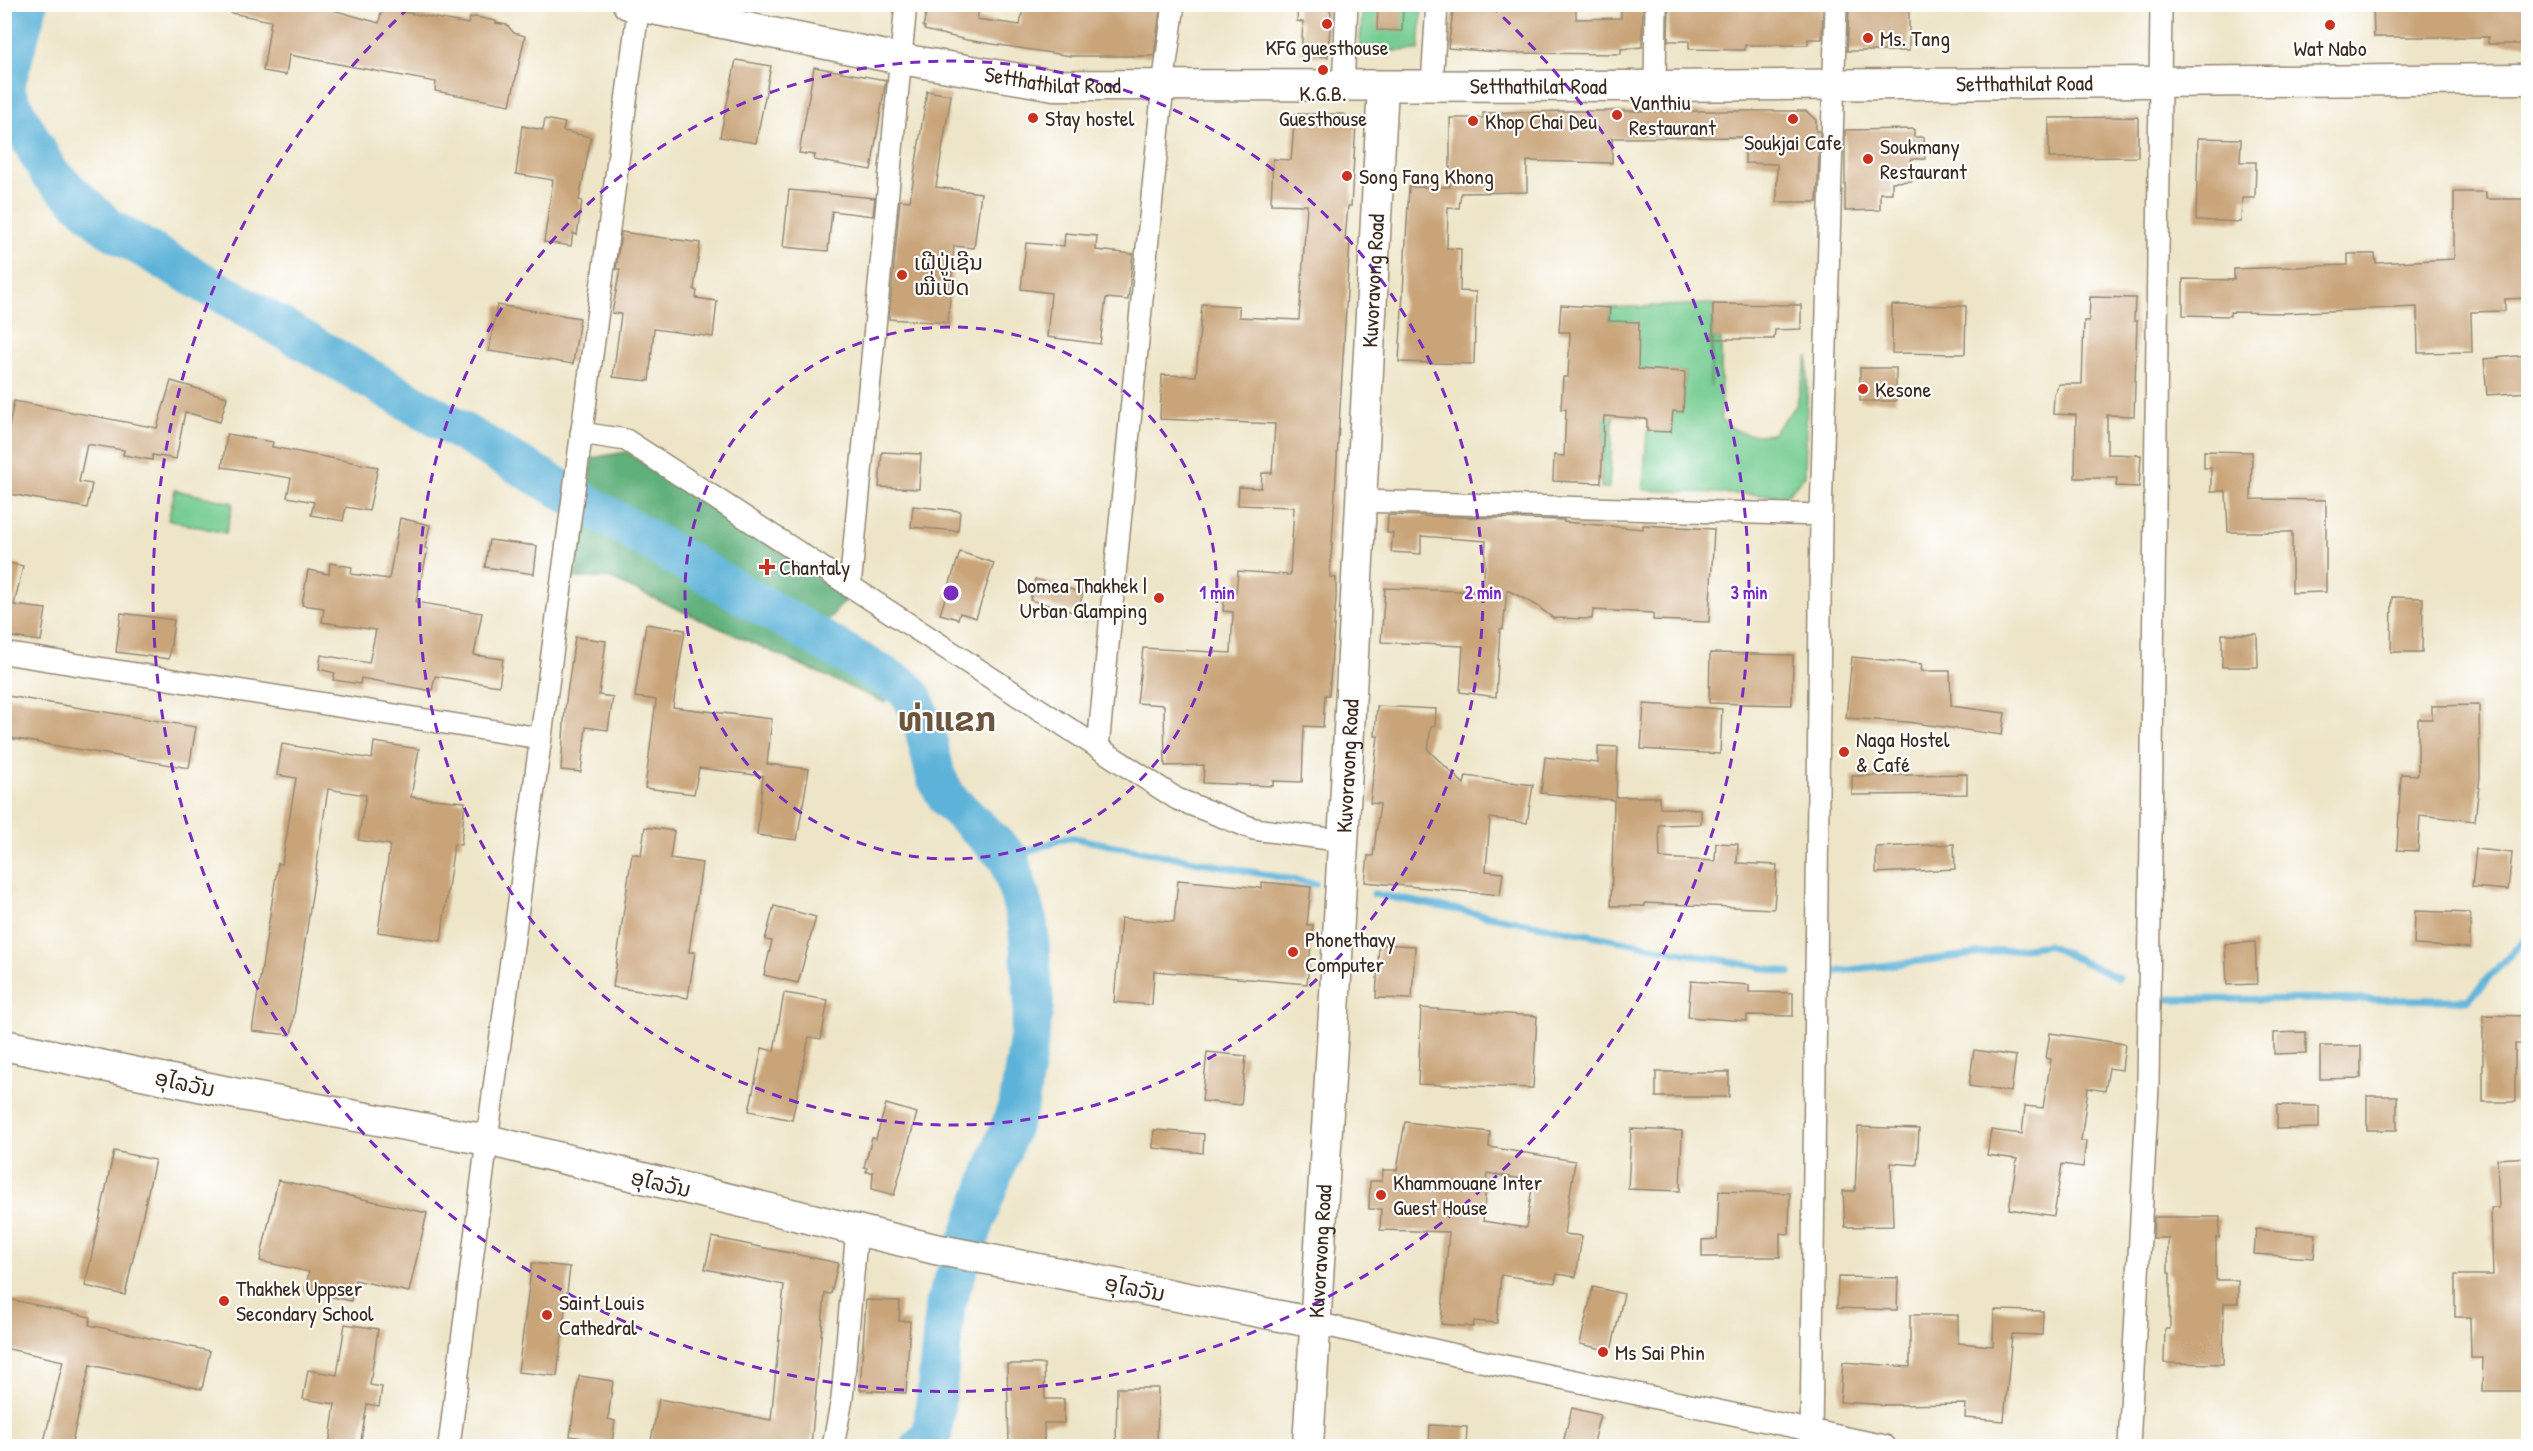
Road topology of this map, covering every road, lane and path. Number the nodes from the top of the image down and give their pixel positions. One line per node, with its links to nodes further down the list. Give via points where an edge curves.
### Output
1 (906, 4): 9 (street)
2 (1174, 4): 14 (street)
3 (1347, 4): 15 (street)
4 (1437, 4): 12 (street)
5 (1656, 4): 17 (street)
6 (1836, 4): 13 (street)
7 (2161, 4): 11 (street)
8 (635, 5): 9 (street, Setthathilat Road); 18 (street)
9 (901, 59): 14 (street, Setthathilat Road, via 1054,85); 21 (street)
10 (2529, 79): 11 (street, Setthathilat Road)
11 (2160, 83): 13 (street, Setthathilat Road); 35 (street, via 2148,1075)
12 (1432, 85): 16 (street, Setthathilat Road); 17 (street, Setthathilat Road)
13 (1834, 85): 17 (street, Setthathilat Road); 20 (street)
14 (1163, 86): 15 (street, Setthathilat Road); 24 (street)
15 (1343, 86): 16 (street, Setthathilat Road)
16 (1383, 86): 19 (street, Kuvoravong Road)
17 (1655, 86)
18 (579, 442): 21 (street, via 626,440); 23 (street)
19 (1362, 501): 20 (street); 25 (street, Kuvoravong Road)
20 (1821, 515): 30 (street)
21 (850, 587): 24 (street)
22 (4, 654): 23 (street)
23 (540, 738): 27 (street)
24 (1098, 747): 25 (street, via 1177,799 1254,829)
25 (1344, 841): 29 (street, Kuvoravong Road)
26 (4, 1045): 27 (street, ອຸໄລວັນ, via 247,1096)
27 (487, 1140): 28 (street, ອຸໄລວັນ); 31 (street)
28 (857, 1229): 29 (street, ອຸໄລວັນ, via 993,1261); 32 (street, via 842,1399)
29 (1316, 1323): 30 (street); 33 (street, Kuvoravong Road)
30 (1811, 1440): 34 (street)
31 (449, 1446)
32 (833, 1446)
33 (1308, 1446)
34 (1884, 1446)
35 (2129, 1446)

